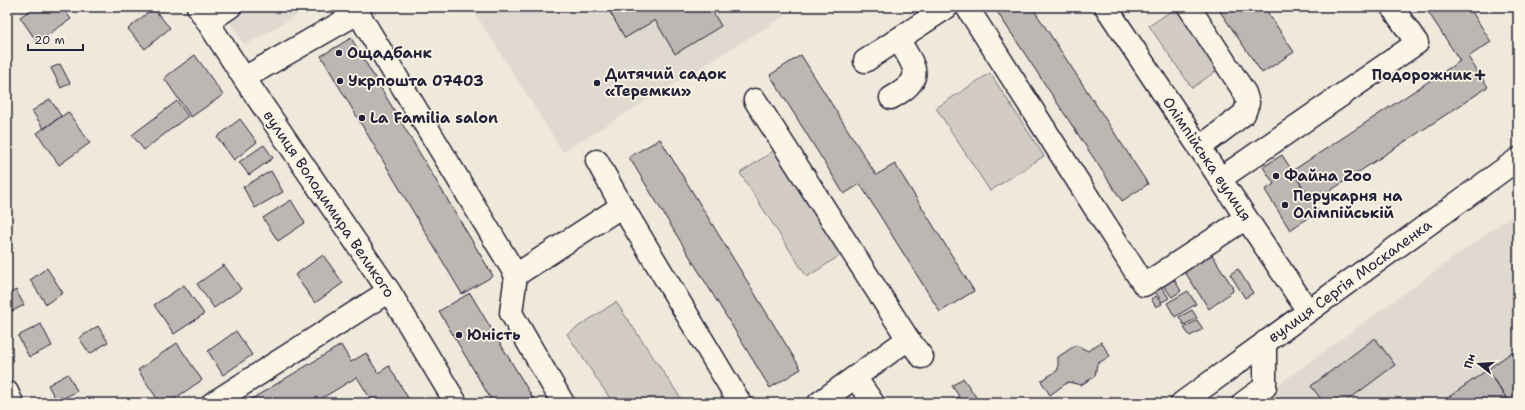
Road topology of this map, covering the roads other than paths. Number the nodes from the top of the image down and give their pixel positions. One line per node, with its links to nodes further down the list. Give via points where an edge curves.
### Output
1 (230, 7): 7 (street)
2 (947, 7): 8 (street)
3 (967, 7): 18 (street, via 1144,285)
4 (1106, 7): 13 (street, Олімпійська вулиця)
5 (1189, 7): 13 (street, via 1246,94 1248,103 1244,114)
6 (1392, 7): 16 (street, via 1417,43)
7 (203, 14): 10 (street, вулиця Володимира Великого)
8 (898, 39): 9 (street); 11 (street, via 912,63 915,74 908,87)
9 (865, 61)
10 (244, 78): 19 (street, via 358,13); 20 (street, вулиця Володимира Великого)
11 (891, 98)
12 (755, 100): 22 (street)
13 (1199, 148): 16 (street, Олімпійська вулиця)
14 (1518, 159): 21 (street, вулиця Сергія Москаленка)
15 (597, 161): 17 (street)
16 (1220, 179): 18 (street, Олімпійська вулиця)
17 (622, 206): 19 (street); 31 (street)
18 (1246, 218): 21 (street, Олімпійська вулиця)
19 (516, 275): 30 (street, via 511,313)
20 (389, 291): 28 (street); 29 (street, вулиця Володимира Великого)
21 (1308, 311): 23 (street, вулиця Сергія Москаленка)
22 (908, 339): 24 (street); 25 (street)
23 (1265, 342): 34 (street, вулиця Сергія Москаленка); 35 (street, via 1265,387)
24 (922, 357)
25 (855, 377): 32 (street); 33 (street)
26 (7, 392): 27 (street)
27 (12, 403)
28 (214, 403)
29 (456, 403)
30 (563, 403)
31 (740, 403)
32 (819, 403)
33 (873, 403)
34 (1182, 403)
35 (1243, 403)

